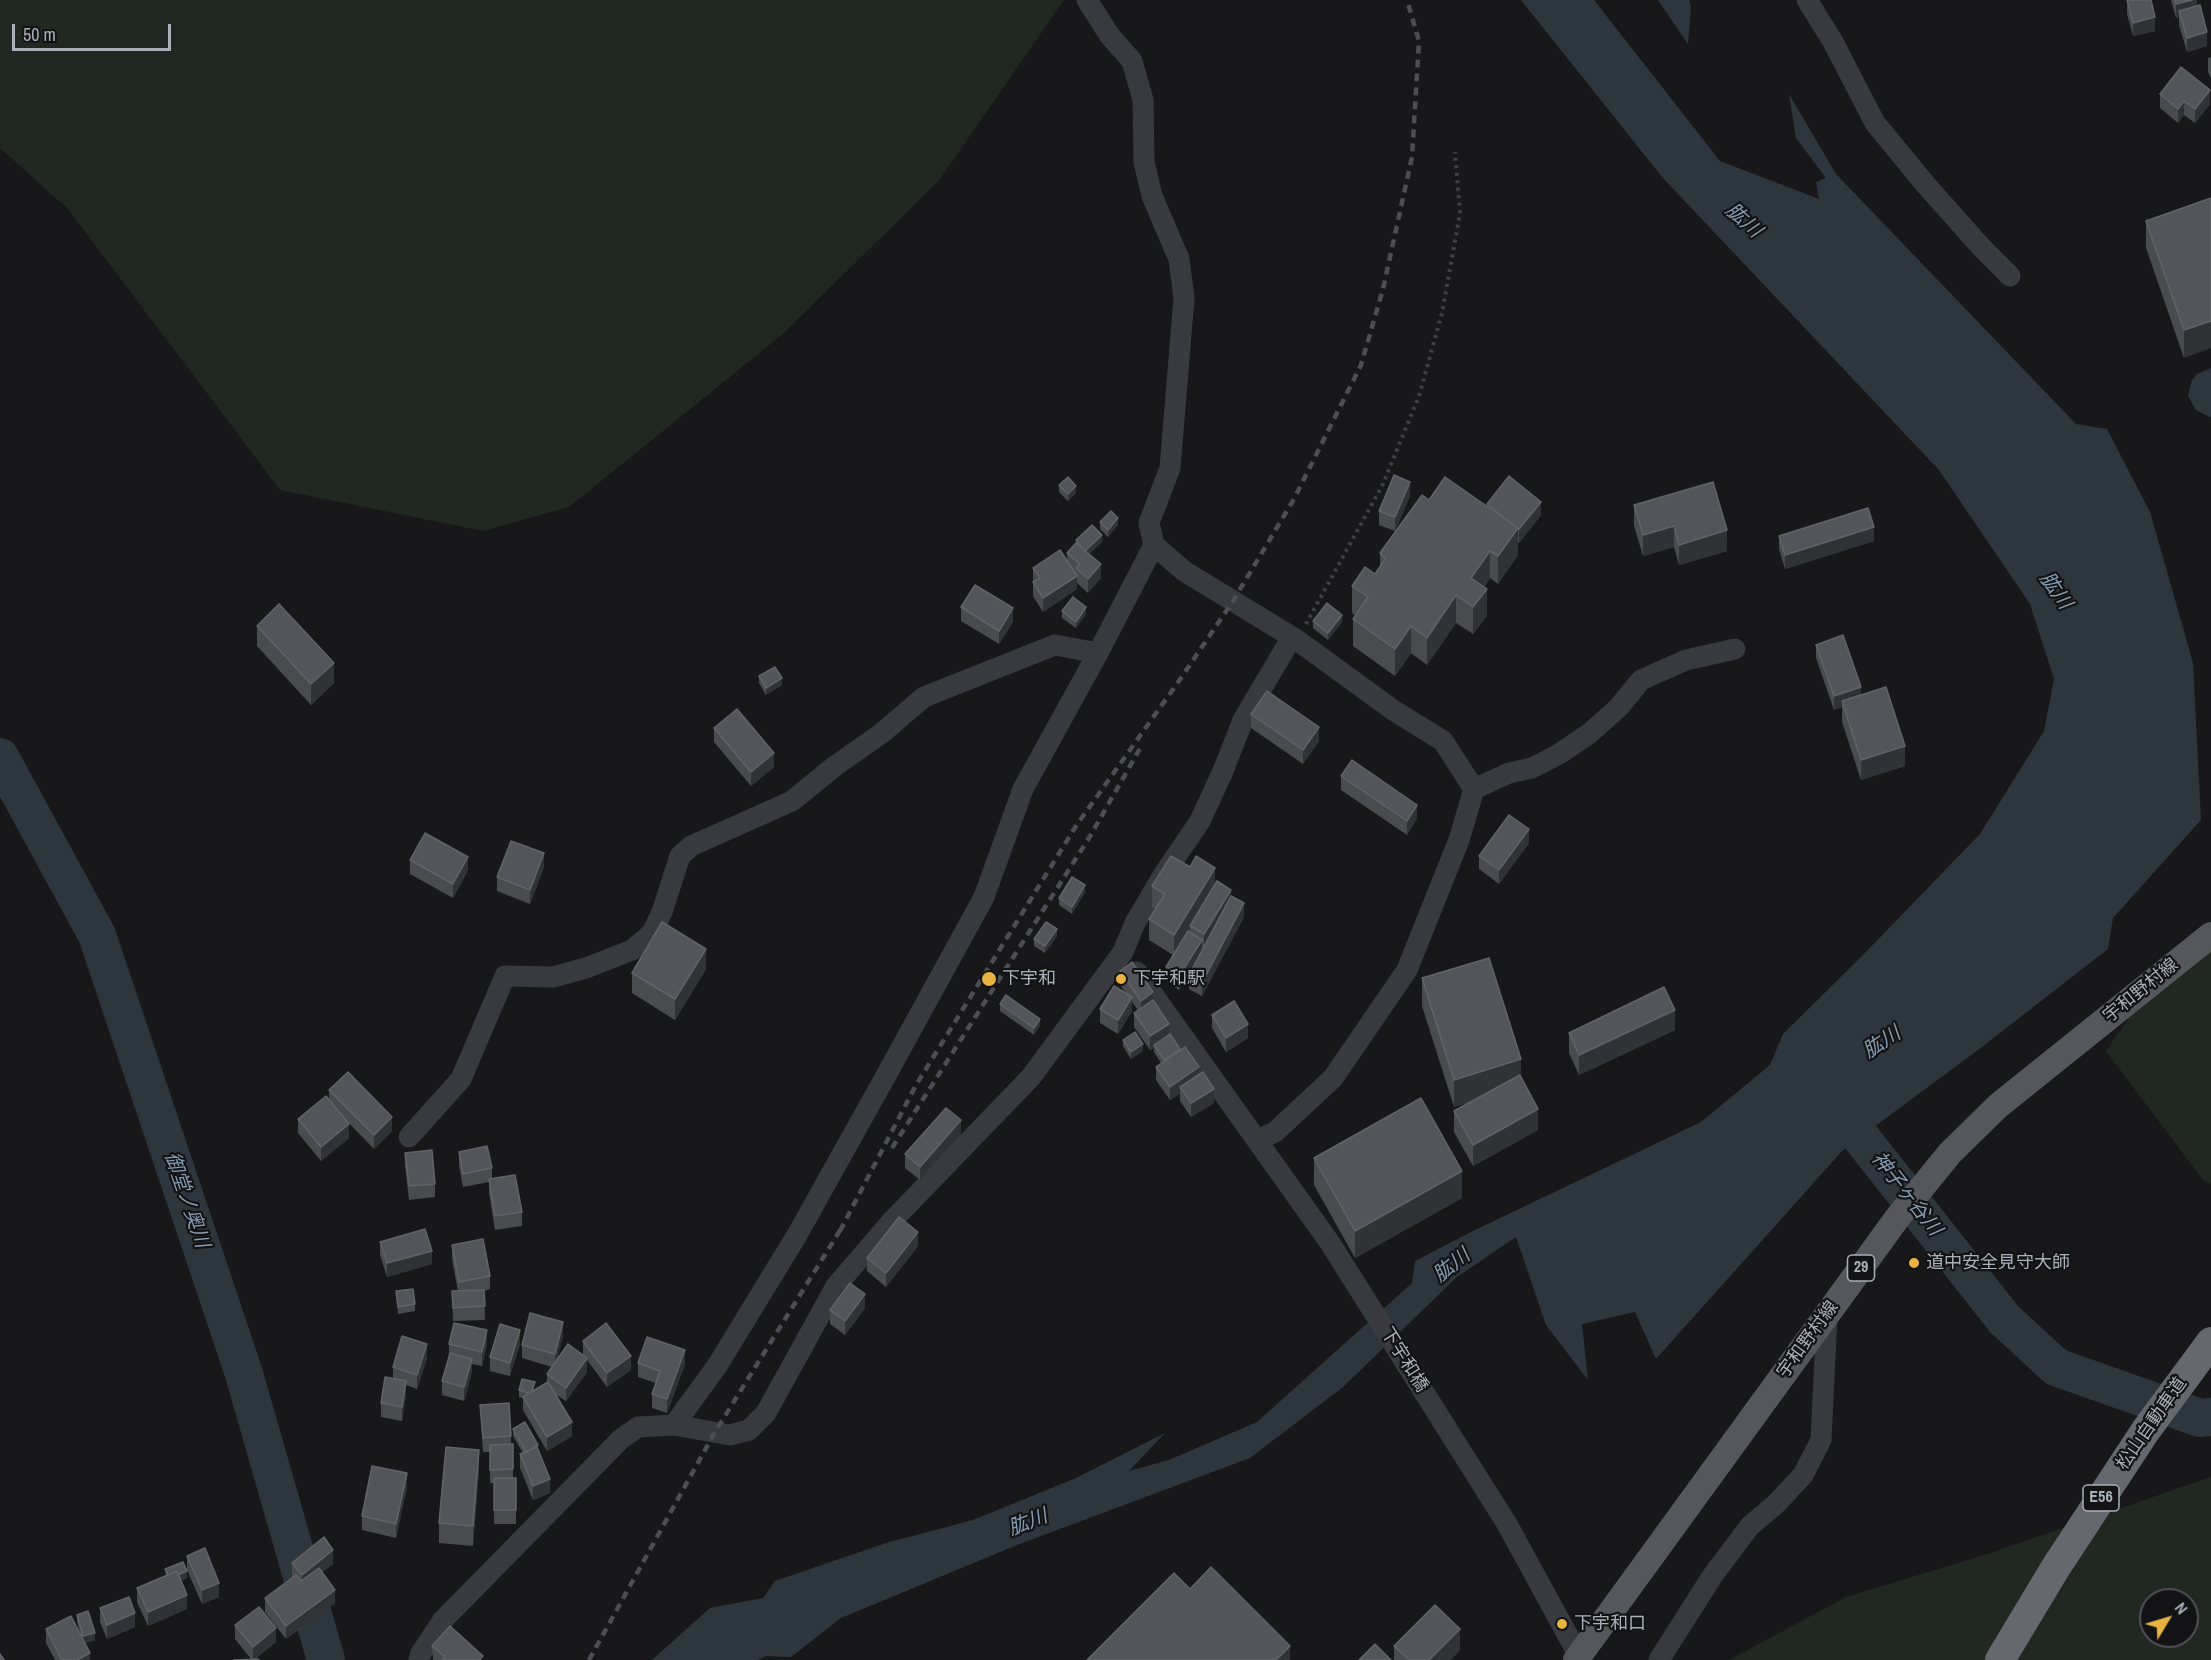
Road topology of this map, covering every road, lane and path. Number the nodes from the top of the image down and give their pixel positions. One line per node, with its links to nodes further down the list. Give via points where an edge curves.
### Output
1 (1087, 0): 5 (street, via 1132,61 1143,100 1144,162 1152,196 1179,259 1184,298 1170,468 1149,523)
2 (1807, 0): 4 (street, via 1875,123)
3 (1455, 152): 6 (path, via 1460,213 1442,313 1419,396 1383,484)
4 (2010, 276)
5 (1154, 545): 6 (street, via 1184,571); 8 (street)
6 (1294, 639): 9 (street, via 1443,741); 11 (street, via 1243,720 1200,821 1162,877)
7 (1735, 649): 9 (street, via 1686,660 1641,680 1619,707 1559,754)
8 (1098, 652): 12 (street, via 1055,645 924,697 792,801 692,846 680,856 652,933 632,950 553,977 505,976 461,1079); 16 (street, via 1023,789 984,897 894,1062 797,1235 717,1366)
9 (1474, 789): 13 (street, via 1459,840 1407,970 1333,1078 1275,1132)
10 (2211, 935): 14 (main road, 宇和野村線 / 29, via 1998,1106 1966,1137 1898,1217)
11 (1123, 952): 13 (street, 下宇和橋); 16 (street, via 1031,1077 891,1221 836,1286 766,1413 749,1430 730,1435)
12 (409, 1137)
13 (1258, 1140): 17 (street, 下宇和橋, via 1330,1243 1478,1476)
14 (1827, 1315): 17 (main road, 宇和野村線 / 29); 19 (street, via 1821,1440 1803,1474 1750,1526 1713,1575)
15 (2211, 1342): 20 (highway, 松山自動車道 / E56, via 2146,1430)
16 (674, 1425): 18 (street, via 639,1427 621,1439 443,1620)
17 (1577, 1658)
18 (419, 1660)
19 (1659, 1660)
20 (2000, 1660)

